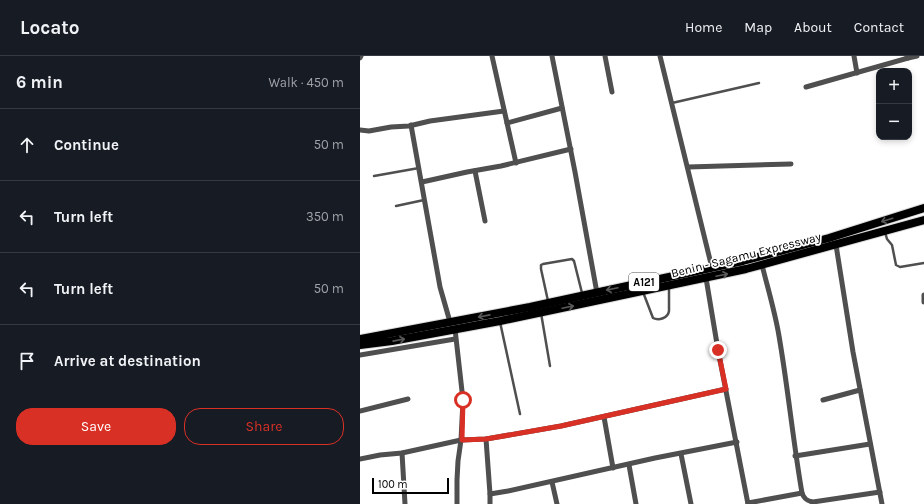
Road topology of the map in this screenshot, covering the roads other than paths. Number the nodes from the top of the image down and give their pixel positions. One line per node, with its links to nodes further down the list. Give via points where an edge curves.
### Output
1 (492, 56): 14 (street)
2 (552, 56): 13 (street)
3 (605, 56): 11 (street)
4 (660, 56): 12 (street)
5 (854, 56): 8 (street)
6 (917, 56): 7 (street)
7 (908, 57): 8 (street)
8 (857, 73): 10 (street)
9 (759, 83): 12 (lane)
10 (806, 87)
11 (612, 92)
12 (672, 103): 21 (street)
13 (562, 108): 15 (street); 18 (street)
14 (504, 111): 15 (street); 16 (street)
15 (507, 123): 19 (street)
16 (411, 125): 17 (street, via 369,132); 22 (street)
17 (360, 130)
18 (570, 149): 19 (street); 39 (street)
19 (516, 163): 23 (street)
20 (791, 164): 21 (street)
21 (688, 167): 35 (street)
22 (419, 168): 24 (lane); 25 (street)
23 (475, 171): 25 (street); 30 (street)
24 (374, 176)
25 (422, 182): 26 (street)
26 (425, 200): 27 (lane); 46 (street, via 440,287)
27 (396, 206)
28 (924, 208): 35 (highway, A121, one-way to 35, via 829,238)
29 (924, 220): 31 (highway, Benin - Sagamu Expressway / A121)
30 (485, 221)
31 (884, 231): 32 (highway, Benin - Sagamu Expressway / A121); 33 (lane, via 892,245 898,267)
32 (836, 245): 34 (highway, Benin - Sagamu Expressway / A121); 54 (street)
33 (924, 263)
34 (762, 265): 36 (highway, Benin - Sagamu Expressway / A121, one-way to 34); 66 (street, via 779,337)
35 (712, 268): 39 (highway, A121, one-way to 39)
36 (706, 278): 37 (highway, Benin - Sagamu Expressway / A121); 53 (street)
37 (669, 286): 38 (highway, Benin - Sagamu Expressway / A121); 38 (lane, via 669,315 656,320 651,316)
38 (642, 292): 44 (highway, Benin - Sagamu Expressway / A121, one-way to 38)
39 (597, 293): 41 (highway, A121)
40 (924, 295): 42 (street)
41 (582, 296): 43 (highway, A121); 43 (lane, via 572,259 543,264 541,269)
42 (924, 302)
43 (548, 303): 46 (highway, A121, one-way to 46)
44 (541, 313): 45 (highway, Benin - Sagamu Expressway / A121); 52 (lane)
45 (500, 321): 47 (highway, Benin - Sagamu Expressway / A121); 58 (lane)
46 (450, 322): 48 (highway, A121)
47 (455, 329): 49 (street); 50 (highway, Benin - Sagamu Expressway / A121, one-way to 47)
48 (360, 339)
49 (456, 339): 51 (street); 61 (street, via 463,400)
50 (360, 345)
51 (360, 355)
52 (550, 366)
53 (726, 389): 59 (street); 62 (street)
54 (860, 390): 56 (street); 63 (street)
55 (408, 399): 57 (street)
56 (823, 400)
57 (360, 411)
58 (520, 414)
59 (604, 417): 60 (street); 69 (street)
60 (486, 439): 61 (street); 73 (street)
61 (462, 440): 64 (street); 75 (street, via 458,461)
62 (737, 442): 65 (street); 80 (street)
63 (870, 444): 66 (street); 71 (street)
64 (402, 453): 67 (street); 74 (street)
65 (681, 454): 68 (street); 79 (street)
66 (795, 456): 72 (street)
67 (360, 459)
68 (629, 465): 69 (street); 78 (street)
69 (614, 468): 70 (street)
70 (552, 482): 73 (street); 77 (street)
71 (880, 492): 72 (street, via 813,502 807,501); 81 (street)
72 (802, 493): 80 (street)
73 (490, 494): 76 (street)
74 (405, 504)
75 (458, 504)
76 (490, 504)
77 (557, 504)
78 (636, 504)
79 (691, 504)
80 (748, 504)
81 (882, 504)

